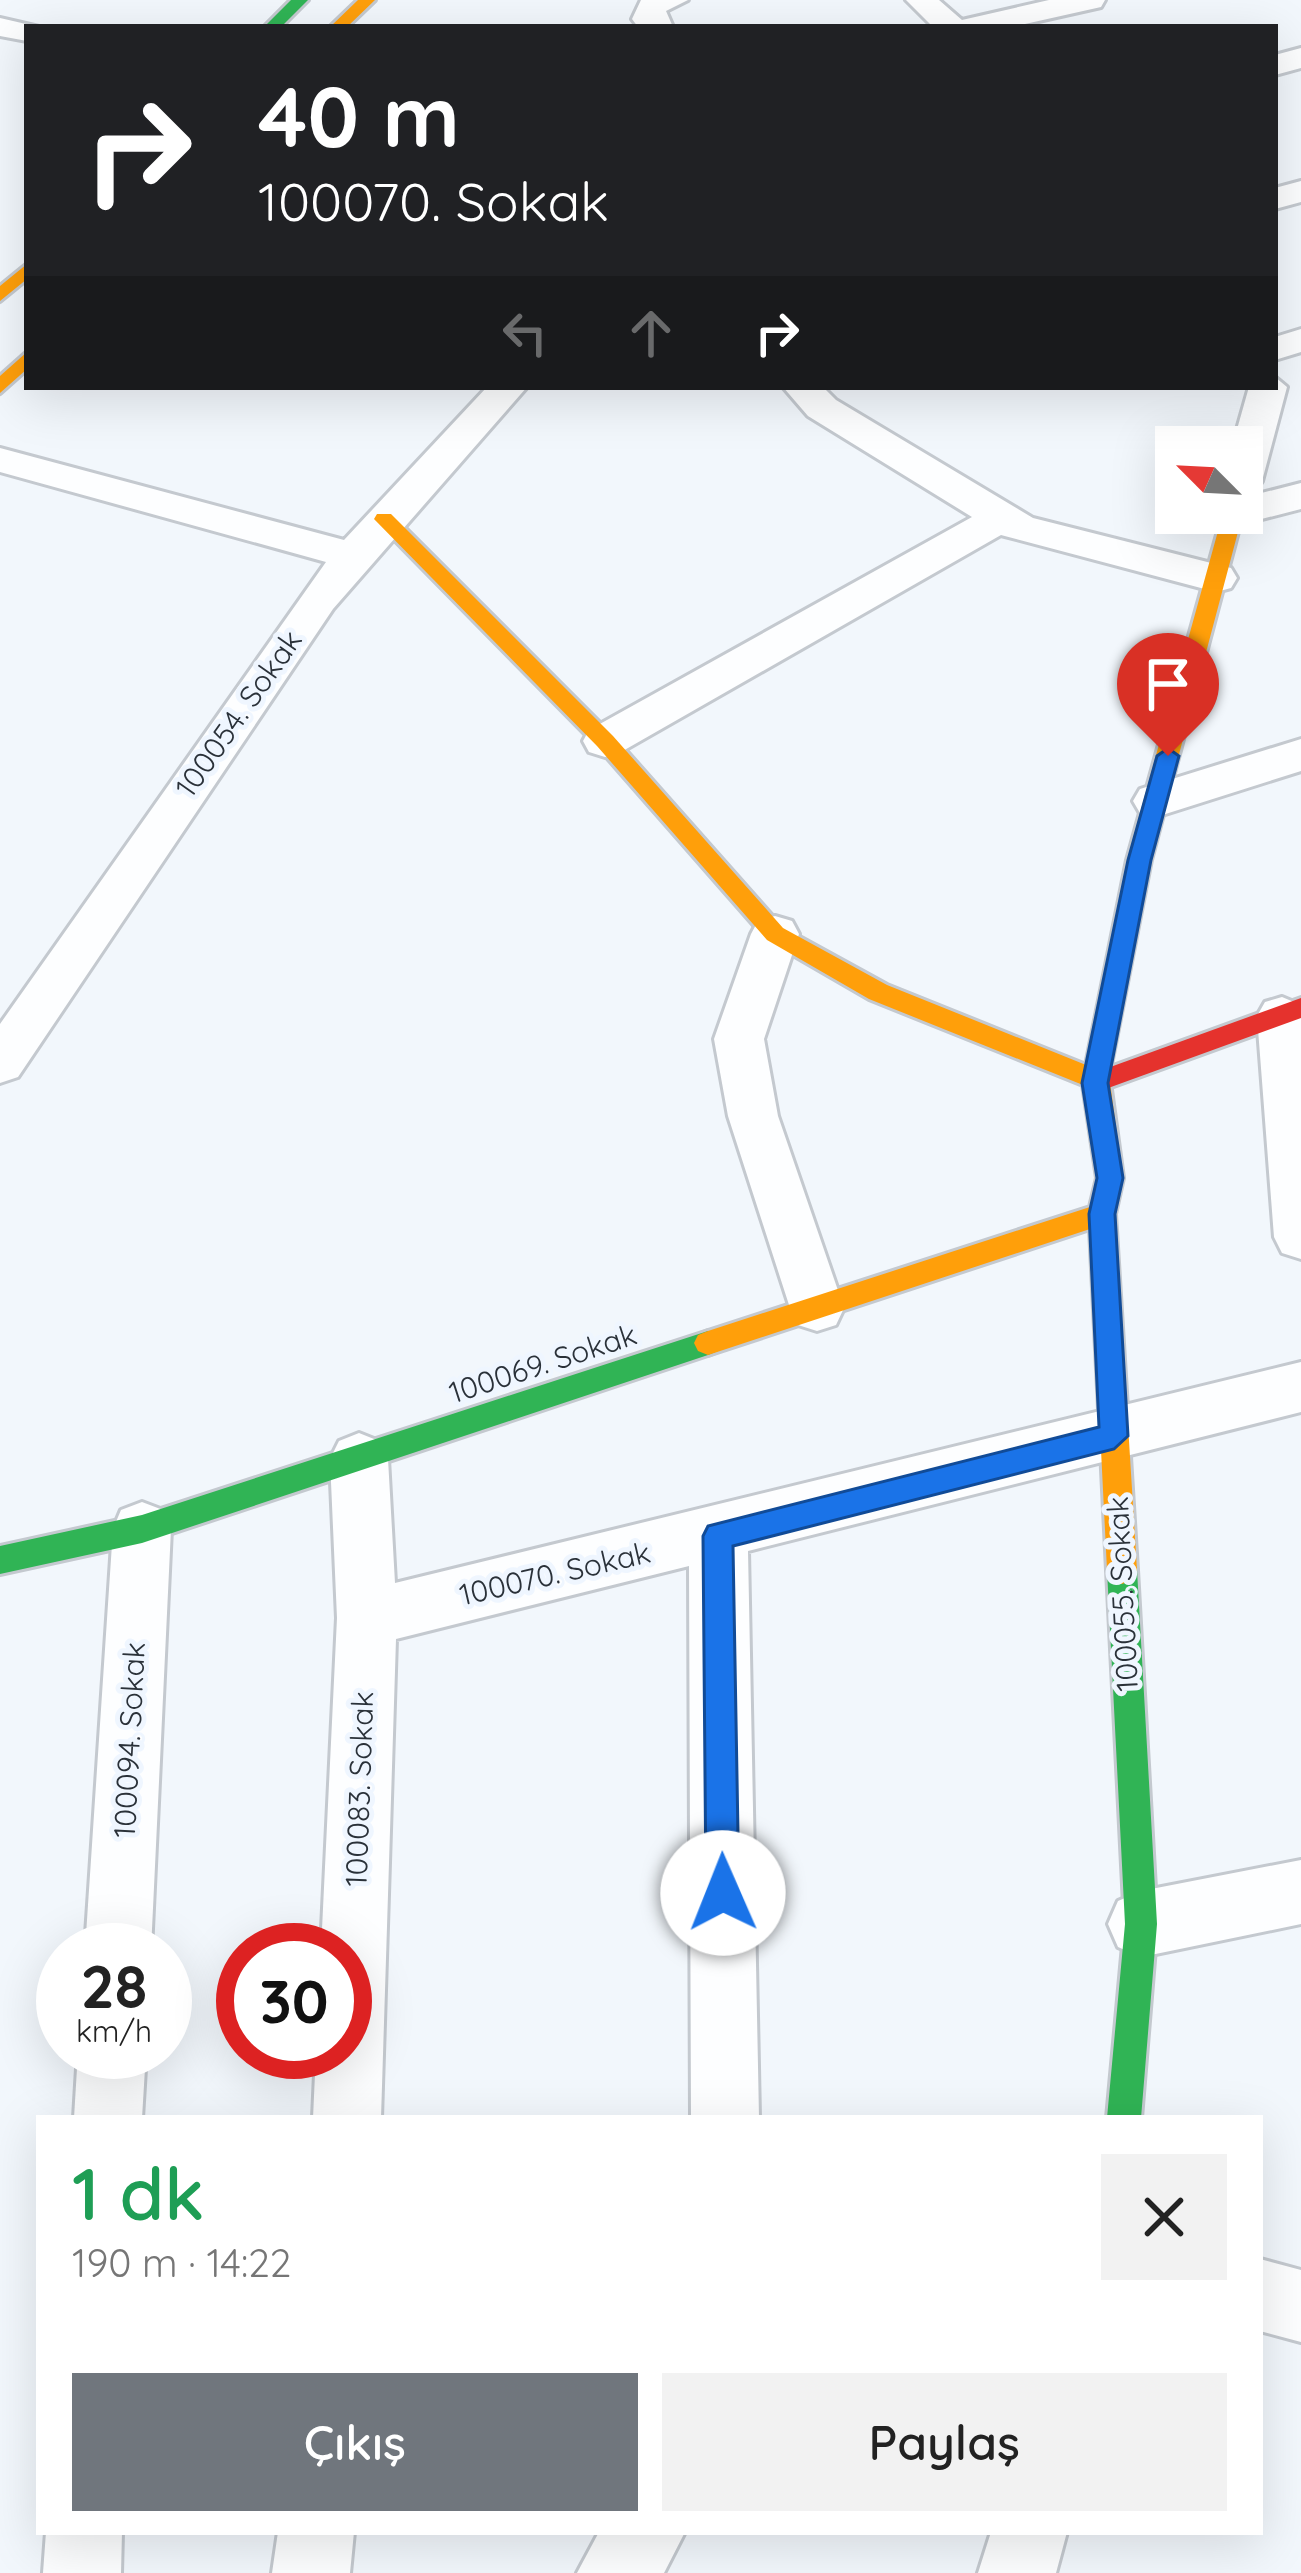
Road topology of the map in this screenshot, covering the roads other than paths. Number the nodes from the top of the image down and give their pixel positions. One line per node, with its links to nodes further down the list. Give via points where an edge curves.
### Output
1 (300, 0): 6 (street)
2 (367, 0): 7 (street)
3 (673, 0): 8 (street, via 653,5)
4 (921, 0): 9 (street)
5 (1090, 0): 10 (street)
6 (275, 24)
7 (341, 24)
8 (654, 24)
9 (948, 24)
10 (984, 24)
11 (24, 272): 12 (street)
12 (0, 296)
13 (24, 361): 14 (street)
14 (0, 387)
15 (505, 390): 23 (street, 100054. Sokak)
16 (805, 390): 22 (street)
17 (1267, 390): 18 (street)
18 (1257, 426)
19 (0, 460): 25 (street)
20 (1301, 496): 21 (street)
21 (1263, 506)
22 (1001, 518): 26 (street); 27 (street)
23 (384, 519): 25 (street, 100054. Sokak); 27 (street)
24 (1230, 534): 26 (street, 100055. Sokak)
25 (354, 556): 32 (street, 100054. Sokak)
26 (1216, 578): 29 (street, 100055. Sokak)
27 (605, 741): 30 (street)
28 (1301, 755): 29 (street)
29 (1156, 801): 33 (street, 100055. Sokak)
30 (775, 934): 33 (street, via 878,992); 36 (street, via 739,1039 753,1116)
31 (1292, 1012): 33 (street); 35 (street)
32 (0, 1063)
33 (1095, 1083): 34 (street, 100055. Sokak, via 1110,1178)
34 (1102, 1214): 36 (street, 100069. Sokak); 38 (street, 100055. Sokak)
35 (1301, 1237)
36 (818, 1308): 39 (street, 100069. Sokak)
37 (1301, 1388): 38 (street, 100070. Sokak)
38 (1114, 1436): 41 (street, 100070. Sokak); 46 (street, 100055. Sokak)
39 (359, 1459): 40 (street, 100069. Sokak); 43 (street, 100083. Sokak)
40 (142, 1529): 42 (street, 100069. Sokak); 45 (street, 100094. Sokak)
41 (718, 1536): 43 (street, 100070. Sokak); 50 (street)
42 (0, 1560)
43 (367, 1618): 49 (street, 100083. Sokak)
44 (1301, 1892): 46 (street)
45 (120, 1923)
46 (1142, 1924): 51 (street, 100055. Sokak)
47 (110, 2079): 48 (street)
48 (108, 2115)
49 (347, 2115)
50 (725, 2115)
51 (1124, 2115)
52 (1263, 2296): 53 (street)
53 (1301, 2306)
54 (84, 2535): 58 (street)
55 (316, 2535): 59 (street)
56 (644, 2535): 60 (street)
57 (1028, 2535): 61 (street)
58 (82, 2573)
59 (311, 2573)
60 (616, 2573)
61 (1017, 2573)

